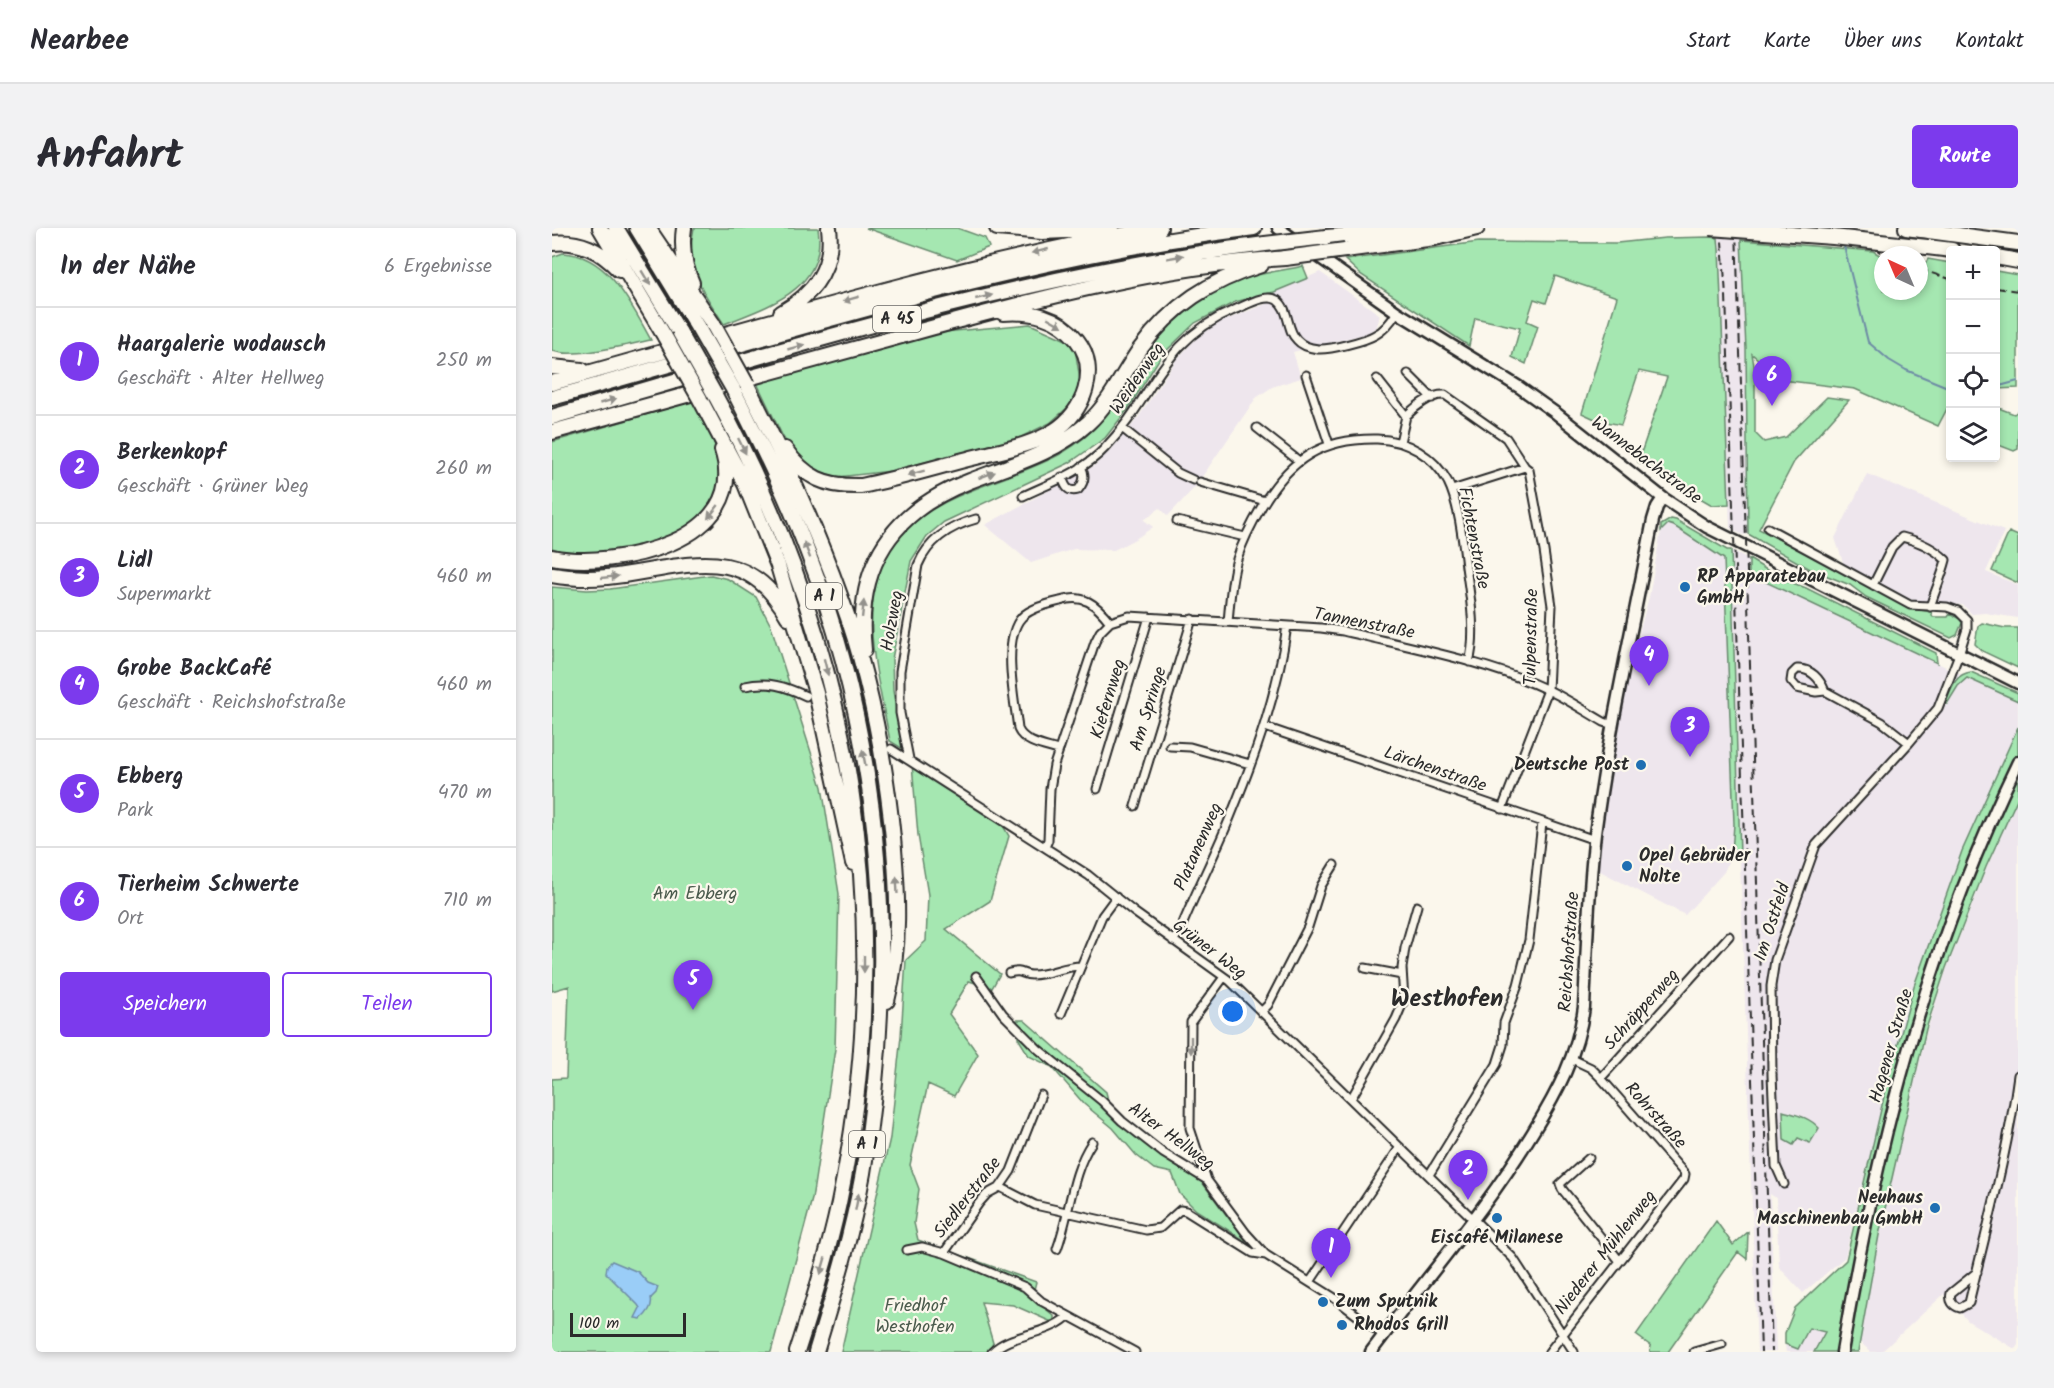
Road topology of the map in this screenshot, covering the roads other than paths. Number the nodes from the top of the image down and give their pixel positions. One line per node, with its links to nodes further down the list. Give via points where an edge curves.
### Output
1 (600, 228): 23 (highway)
2 (616, 228): 92 (highway, A 1, one-way to 92, bridge, via 740,441 775,516 807,602 838,714 851,783)
3 (637, 228): 104 (highway, A 1, one-way to 3, bridge, via 881,902 873,816 861,739 827,605 773,469 733,389)
4 (648, 228): 24 (highway)
5 (684, 228): 24 (highway, via 685,265)
6 (829, 228): 27 (highway, via 829,256 818,282 795,305)
7 (997, 228): 8 (highway, via 1061,232)
8 (1124, 228)
9 (1160, 228): 27 (highway, one-way to 27, via 987,263)
10 (1278, 228): 25 (main road, Wannebachstraße)
11 (1446, 228): 37 (highway, A 45, one-way to 11, bridge, via 961,302 1088,274 1264,243)
12 (1478, 228): 20 (highway, bridge, via 1435,238)
13 (1700, 228): 14 (highway)
14 (1710, 228): 19 (highway, bridge)
15 (1906, 228): 18 (highway)
16 (1249, 229): 34 (highway, A 45, via 1115,251 985,280)
17 (552, 243): 23 (highway, via 578,243 597,251)
18 (2018, 243)
19 (1946, 249)
20 (1285, 258): 26 (highway, via 1239,261 1121,282); 71 (highway, one-way to 20, via 862,617 868,579 884,544 906,518 954,488 1066,441 1096,415 1140,349 1183,303 1215,282)
21 (2000, 258): 22 (highway)
22 (2018, 261)
23 (637, 290): 38 (highway, bridge)
24 (701, 304): 39 (highway, bridge)
25 (1397, 312): 40 (street, Weidenweg, via 1390,324 1373,337 1320,350 1295,338 1285,311 1275,299 1233,310 1183,342); 51 (main road, Wannebachstraße, via 1519,387)
26 (957, 321): 39 (highway, one-way to 39, via 1023,313 1051,318 1065,328 1082,347 1088,373 1084,394 1070,418 1026,444 878,483 849,486 828,483 804,471); 42 (highway)
27 (765, 322): 29 (highway)
28 (552, 367): 29 (highway)
29 (599, 369): 33 (highway)
30 (1408, 374): 35 (street)
31 (1306, 375): 44 (street)
32 (1377, 379): 36 (street)
33 (552, 383)
34 (552, 398)
35 (1432, 398): 36 (street); 47 (street, Tulpenstraße, via 1445,395 1506,438)
36 (1406, 416): 43 (street)
37 (552, 417)
38 (710, 417): 57 (highway, one-way to 57, via 727,480 721,502 707,519 677,540 635,555 591,561); 67 (highway, via 762,523)
39 (763, 417): 71 (highway, via 842,600)
40 (1122, 428): 46 (street, Weidenweg); 52 (street, via 1178,473)
41 (1257, 428): 45 (street)
42 (552, 434)
43 (1400, 442): 44 (street, Fichtenstraße, via 1371,439); 49 (street, Fichtenstraße, via 1434,462)
44 (1329, 444): 45 (street, Fichtenstraße)
45 (1299, 461): 52 (street, Fichtenstraße)
46 (1081, 467): 48 (street, Weidenweg); 48 (street, via 1084,476 1078,490 1066,488)
47 (1525, 467): 49 (street); 72 (street, Tulpenstraße, via 1532,481 1552,606)
48 (1062, 477): 50 (street, Weidenweg)
49 (1452, 490): 68 (street, Fichtenstraße, via 1471,611)
50 (1023, 496)
51 (1663, 498): 66 (main road, Wannebachstraße, via 1707,527); 75 (main road, Reichshofstraße, via 1653,520)
52 (1265, 501): 56 (street, Fichtenstraße)
53 (976, 519): 81 (street, Holzweg, via 935,539 918,565 900,671 900,713)
54 (1177, 521): 56 (street)
55 (1768, 528): 59 (street)
56 (1245, 537): 64 (street, Fichtenstraße, via 1236,560)
57 (552, 558)
58 (552, 575): 67 (highway, one-way to 67, via 607,578 671,567 722,564 757,579 776,597)
59 (1873, 585): 60 (street, via 1910,605); 60 (street, via 1892,547 1902,537 1913,540 1946,560)
60 (1930, 607): 66 (street, Im Ostfeld, via 1947,607 1967,620)
61 (1149, 617): 62 (street, Tannenstraße); 63 (street, Tannenstraße, via 1129,616); 84 (street, Kiefernweg)
62 (1192, 620): 64 (street, Tannenstraße); 85 (street, Am Springe)
63 (1110, 622): 80 (street, via 1100,632); 80 (street, via 1093,603 1069,598 1024,615 1013,633 1011,667 1020,735)
64 (1228, 622): 65 (street, Tannenstraße)
65 (1287, 626): 68 (street, Tannenstraße, via 1343,631); 76 (street, Platanenweg)
66 (1959, 654): 69 (main road, Wannebachstraße); 77 (street, Im Ostfeld, via 1937,710)
67 (806, 657): 92 (highway)
68 (1469, 662): 72 (street, Tannenstraße)
69 (2018, 683)
70 (745, 686): 74 (street, via 772,683)
71 (867, 688): 104 (highway, one-way to 71, via 891,987 897,886 888,801)
72 (1548, 690): 75 (street, Tannenstraße); 86 (street, Tulpenstraße)
73 (1825, 691): 73 (street, via 1809,670 1797,669 1792,674 1791,681 1797,688); 77 (street, via 1882,722)
74 (806, 696)
75 (1613, 725): 88 (main road, Reichshofstraße)
76 (1265, 727): 83 (street, Platanenweg); 86 (street, Lärchenstraße)
77 (1909, 743): 116 (street, Im Ostfeld, via 1816,845 1775,960 1771,986 1776,1166)
78 (1170, 746): 83 (street, via 1190,747)
79 (891, 749): 81 (street, Grüner Weg)
80 (1058, 750): 89 (street)
81 (909, 759): 89 (street, Grüner Weg)
82 (2018, 762): 139 (main road, Hagener Straße, via 1947,927 1905,1056 1868,1210)
83 (1250, 764): 95 (street, Platanenweg)
84 (1097, 789)
85 (1135, 806)
86 (1502, 809): 87 (street, Lärchenstraße)
87 (1542, 824): 88 (street, Lärchenstraße); 114 (street, via 1529,940 1521,978 1504,1023 1497,1064)
88 (1595, 840): 105 (main road, Reichshofstraße, via 1584,1007)
89 (1045, 847): 91 (street, Grüner Weg)
90 (1334, 865): 102 (street, via 1321,886 1308,927)
91 (1116, 897): 95 (street, Grüner Weg); 96 (street, via 1102,916)
92 (864, 906): 131 (highway, A 1, one-way to 131, via 863,1023 851,1132 836,1215)
93 (1417, 906): 99 (street)
94 (1729, 936): 107 (street, Schräpperweg)
95 (1173, 941): 101 (street, Grüner Weg)
96 (1081, 966): 98 (street, via 1033,975 1019,970); 103 (street)
97 (1365, 968): 99 (street)
98 (1009, 973)
99 (1402, 975): 109 (street, via 1404,1000)
100 (976, 976): 115 (street, Alter Hellweg, via 1003,1014 1038,1049 1163,1153)
101 (1224, 976): 102 (street, Grüner Weg); 115 (street, one-way to 115, via 1191,1022 1190,1128)
102 (1261, 1012): 109 (street, Grüner Weg)
103 (1061, 1014)
104 (881, 1026): 132 (highway, A 1, one-way to 104, via 857,1202)
105 (1572, 1059): 107 (street, Schräpperweg); 119 (main road, Reichshofstraße, via 1517,1159)
106 (2018, 1075): 125 (street, via 2005,1156)
107 (1601, 1078): 113 (street, Rohrstraße)
108 (1041, 1095): 117 (street, Siedlerstraße, via 1011,1171)
109 (1351, 1099): 111 (street, Grüner Weg)
110 (1092, 1142): 118 (street, via 1085,1152)
111 (1401, 1147): 114 (street, Grüner Weg); 126 (street)
112 (1589, 1158): 124 (street, via 1560,1184)
113 (1686, 1174): 124 (street, Niederer Mühlenweg)
114 (1429, 1175): 119 (street, Grüner Weg)
115 (1207, 1180): 123 (street, Alter Hellweg)
116 (1784, 1184)
117 (1000, 1187): 118 (street, via 1035,1205); 122 (street, Siedlerstraße, via 979,1203)
118 (1067, 1214): 120 (street); 123 (street, via 1153,1230 1180,1210 1186,1211 1253,1253)
119 (1474, 1218): 128 (street, Grüner Weg, via 1513,1258); 129 (main road, Reichshofstraße)
120 (1057, 1249)
121 (907, 1250): 122 (street, via 921,1247)
122 (944, 1253): 127 (street, via 1025,1287)
123 (1266, 1255): 126 (street, Alter Hellweg)
124 (1619, 1260): 128 (street, Niederer Mühlenweg)
125 (1977, 1272): 125 (street, via 1969,1303 1960,1308 1955,1306 1951,1293)
126 (1310, 1282): 129 (street, Alter Hellweg)
127 (1067, 1317): 133 (street, via 1058,1326 1002,1344); 134 (street)
128 (1562, 1333): 136 (street, Niederer Mühlenweg); 137 (street, Grüner Weg)
129 (1383, 1335): 135 (main road, Reichshofstraße)
130 (1722, 1344): 138 (street)
131 (797, 1352)
132 (816, 1352)
133 (992, 1352)
134 (1135, 1352)
135 (1371, 1352)
136 (1549, 1352)
137 (1574, 1352)
138 (1694, 1352)
139 (1842, 1352)

